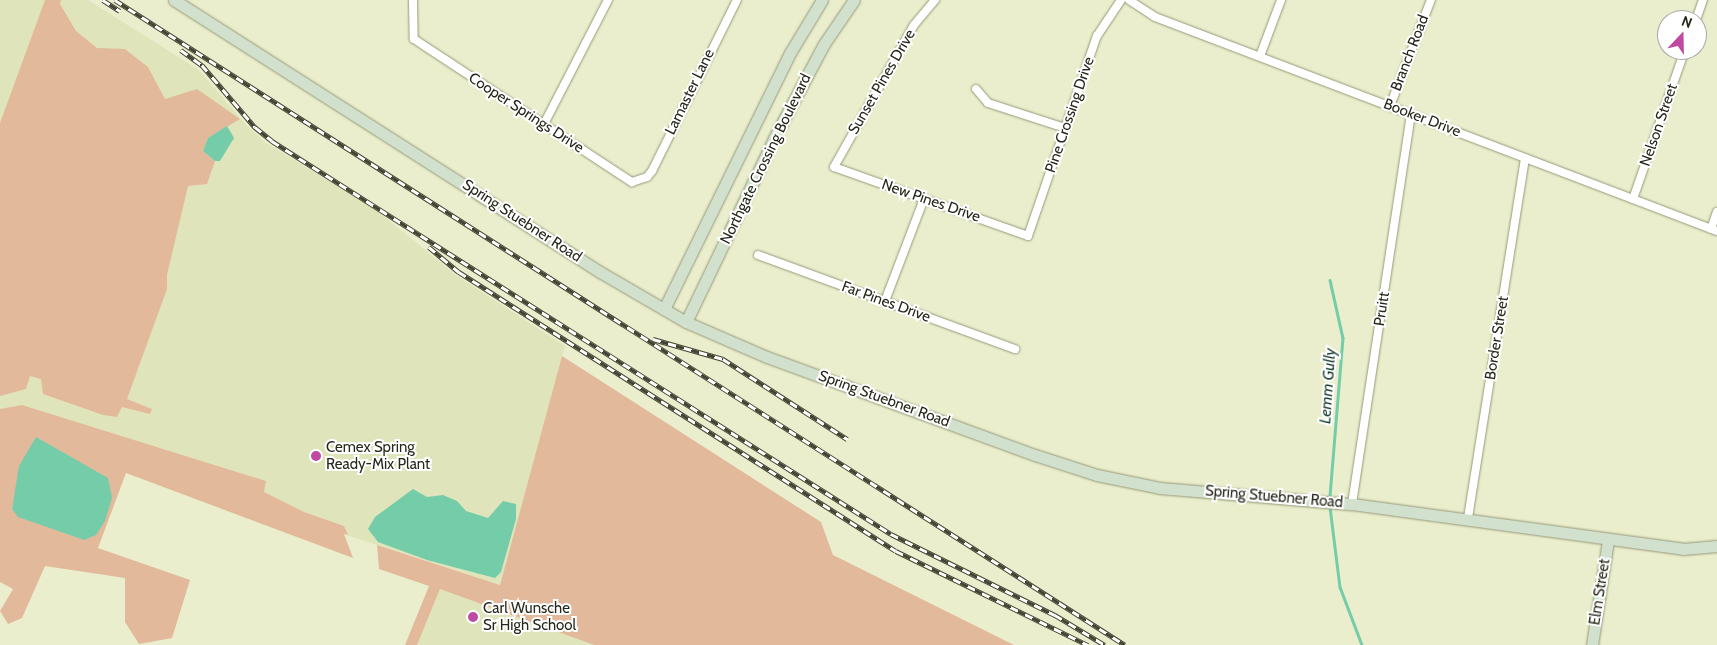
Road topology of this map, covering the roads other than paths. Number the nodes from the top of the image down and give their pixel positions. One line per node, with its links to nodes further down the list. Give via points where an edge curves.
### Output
1 (174, 0): 31 (main road, Spring Stuebner Road, via 600,272)
2 (413, 0): 17 (street, Cooper Springs Drive, via 414,39)
3 (608, 0): 17 (street)
4 (737, 0): 23 (street, Lamaster Lane, via 652,170)
5 (822, 0): 19 (main road, Northgate Crossing Boulevard, via 790,53)
6 (854, 0): 20 (main road, Northgate Crossing Boulevard, via 824,44)
7 (935, 0): 22 (street, Sunset Pines Drive, via 914,25)
8 (1121, 0): 18 (street, Pine Crossing Drive, via 1097,36)
9 (1129, 0): 12 (street, Booker Drive, via 1155,17)
10 (1280, 0): 12 (street)
11 (1431, 0): 15 (street, Branch Road)
12 (1260, 56): 15 (street, Booker Drive)
13 (1682, 60): 25 (street, Nelson Street)
14 (976, 89): 18 (street, via 988,103)
15 (1390, 106): 16 (street, Booker Drive)
16 (1411, 114): 21 (street, Booker Drive); 34 (street, Pruitt)
17 (544, 124): 23 (street, Cooper Springs Drive, via 632,182)
18 (1065, 128): 28 (street, Pine Crossing Drive)
19 (752, 134): 20 (main road); 31 (main road, Northgate Crossing Boulevard)
20 (772, 144): 32 (main road, Northgate Crossing Boulevard)
21 (1525, 158): 25 (street, Booker Drive); 35 (street, Border Street)
22 (834, 167): 24 (street, New Pines Drive)
23 (640, 180)
24 (924, 199): 28 (street, New Pines Drive); 30 (street)
25 (1633, 199): 27 (street, Booker Drive)
26 (1717, 212): 27 (street)
27 (1714, 230)
28 (1028, 236)
29 (758, 255): 30 (street, Far Pines Drive)
30 (884, 302): 33 (street, Far Pines Drive)
31 (664, 309): 32 (main road, Spring Stuebner Road)
32 (686, 322): 34 (main road, Spring Stuebner Road, via 766,357 1097,476 1160,488)
33 (1015, 349)
34 (1352, 504): 35 (main road, Spring Stuebner Road)
35 (1468, 518): 36 (main road, Spring Stuebner Road)
36 (1608, 540): 37 (main road, Spring Stuebner Road, via 1683,549); 38 (main road, Elm Street)
37 (1717, 546)
38 (1592, 645)

